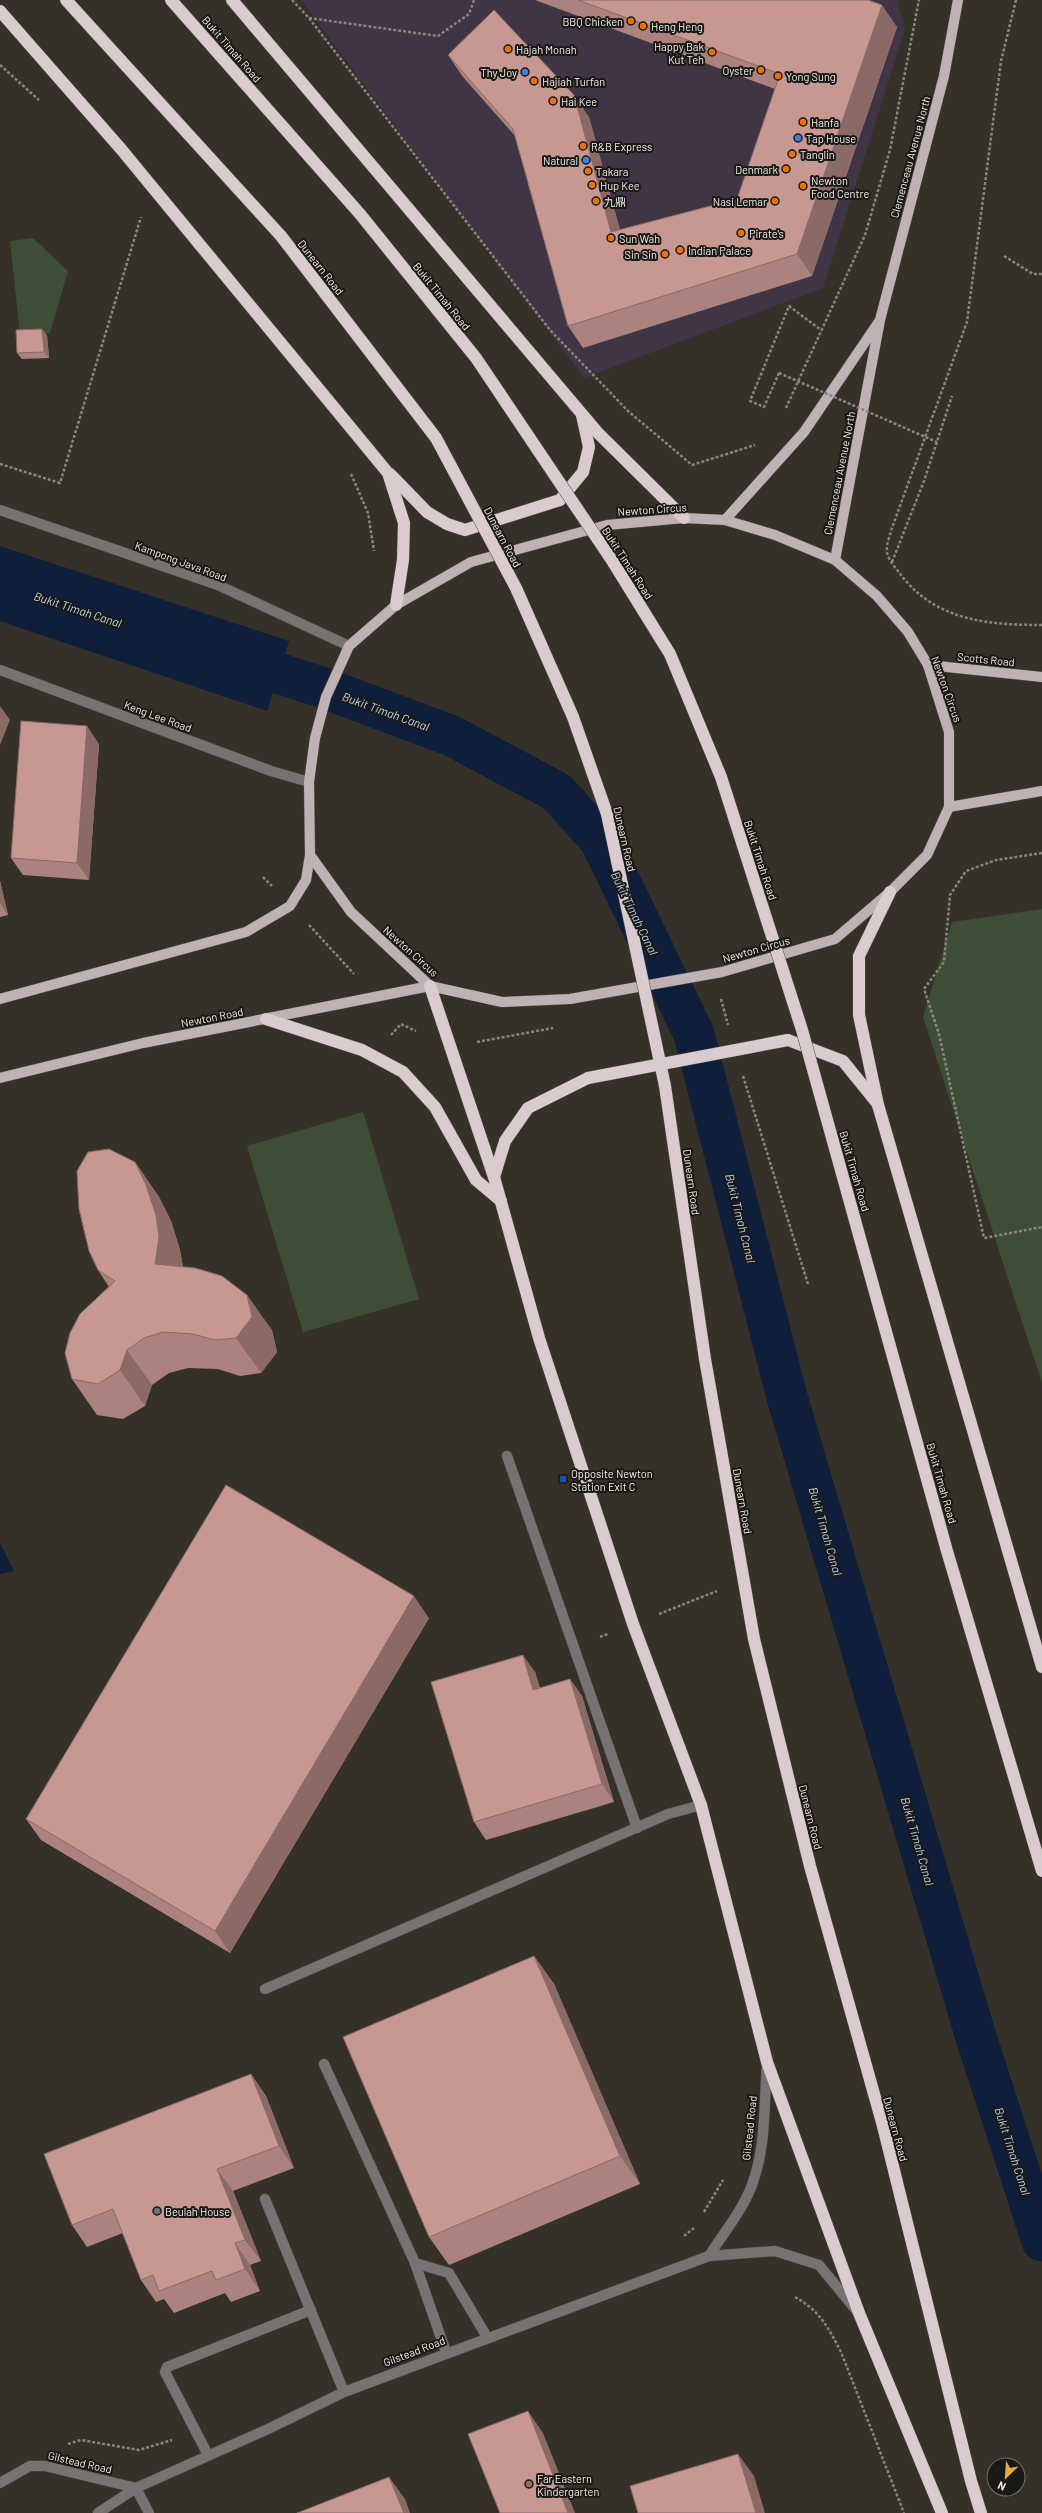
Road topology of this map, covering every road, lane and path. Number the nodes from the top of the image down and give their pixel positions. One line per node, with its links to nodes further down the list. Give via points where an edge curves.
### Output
1 (66, 0): 86 (highway, Dunearn Road, bridge, via 280,236 436,438 516,588 573,717 607,814 665,1086 705,1359 754,1639 810,1866 883,2126)
2 (171, 0): 64 (highway, Bukit Timah Road, bridge, via 360,214 476,358 613,562 670,654 721,777 802,1030 947,1551)
3 (232, 0): 19 (highway)
4 (292, 0): 10 (path)
5 (474, 0): 10 (path, via 469,14 438,36)
6 (919, 0): 17 (path, via 888,157 865,235)
7 (958, 0): 16 (main road, Clemenceau Avenue North, via 944,76)
8 (1016, 0): 31 (path, via 1002,62 967,322 892,528 887,551)
9 (0, 11): 25 (highway, via 121,149)
10 (309, 18): 21 (path, via 550,330 628,411 692,465 753,446)
11 (0, 65): 12 (path)
12 (42, 102)
13 (143, 210): 23 (path, via 60,483)
14 (1004, 256): 15 (path, via 1033,274)
15 (1042, 274)
16 (880, 320): 28 (main road, Clemenceau Avenue North, via 804,432); 30 (main road, Clemenceau Avenue North)
17 (821, 330): 20 (path); 22 (path, bridge, via 789,306 750,401 764,407 779,373)
18 (952, 396): 22 (path)
19 (582, 413): 25 (highway, via 589,447 583,472 560,500 465,530 447,524 427,512); 27 (highway)
20 (783, 416)
21 (758, 441)
22 (938, 442): 31 (path)
23 (0, 464)
24 (350, 471): 29 (path, via 368,513)
25 (388, 473): 32 (highway, via 404,523 403,560)
26 (0, 510): 34 (street, Kampong Java Road, via 218,585)
27 (684, 518): 28 (main road, Newton Circus); 32 (main road, Newton Circus, via 607,525 471,562)
28 (725, 520): 30 (main road, Newton Circus, via 775,536)
29 (375, 556)
30 (835, 560): 35 (main road, Newton Circus, via 877,596 908,632)
31 (891, 562): 33 (path, via 911,587 950,614 999,625)
32 (396, 605): 34 (main road, Newton Circus)
33 (1042, 625)
34 (350, 646): 38 (main road, Newton Circus, via 326,697 315,738)
35 (928, 665): 37 (main road, Scotts Road); 40 (main road, Newton Circus, via 949,732)
36 (0, 670): 38 (street, Keng Lee Road, via 270,770)
37 (1042, 677)
38 (309, 782): 42 (main road, Newton Circus)
39 (1042, 791): 40 (main road)
40 (949, 807): 45 (main road, Newton Circus, via 927,855)
41 (1042, 853): 57 (path, via 996,860 966,871 950,895 944,962 924,989 939,1034 984,1238)
42 (310, 855): 48 (main road, Newton Circus, via 351,912); 49 (main road, via 306,880 290,906 246,932)
43 (264, 877): 44 (path)
44 (274, 888)
45 (890, 892): 48 (main road, Newton Circus, via 835,939 722,972 570,999 502,1002); 54 (highway, via 859,956 859,1016)
46 (306, 922): 47 (path)
47 (359, 979)
48 (430, 986): 51 (main road, Newton Road); 55 (highway)
49 (0, 1000)
50 (396, 1018): 52 (path)
51 (266, 1019): 53 (main road, Newton Road, via 143,1043); 56 (highway, via 362,1050 402,1072 434,1107 476,1180)
52 (401, 1024)
53 (0, 1078)
54 (878, 1105): 55 (highway, bridge, via 843,1061 788,1040 588,1078 528,1108 505,1141); 61 (highway)
55 (494, 1177): 56 (highway)
56 (501, 1201): 60 (highway, via 539,1338)
57 (1042, 1227)
58 (507, 1456): 63 (street)
59 (724, 1589): 60 (path)
60 (633, 1624): 62 (highway)
61 (1042, 1667)
62 (701, 1805): 63 (street, via 668,1814); 66 (highway)
63 (637, 1828): 65 (street)
64 (1042, 1871)
65 (265, 1989)
66 (768, 2062): 69 (street, Gilstead Road, via 761,2145 754,2179 745,2200); 73 (highway)
67 (324, 2064): 70 (street)
68 (265, 2199): 72 (street)
69 (709, 2256): 73 (street, Gilstead Road, via 775,2251 818,2265); 74 (street, Gilstead Road)
70 (415, 2263): 74 (street, via 449,2273); 75 (street)
71 (795, 2297): 84 (path, via 812,2307 829,2328 841,2352)
72 (311, 2310): 76 (street); 77 (street, via 167,2367 165,2372)
73 (859, 2313): 85 (highway)
74 (487, 2337): 75 (street, Gilstead Road)
75 (446, 2352): 76 (street, Gilstead Road)
76 (344, 2392): 79 (street, Gilstead Road)
77 (196, 2434): 78 (path, via 139,2450 81,2440); 79 (street)
78 (66, 2444)
79 (208, 2455): 81 (street, Gilstead Road)
80 (0, 2483): 81 (street, Gilstead Road, via 30,2466 45,2466)
81 (136, 2488): 82 (street, Gilstead Road); 83 (street)
82 (98, 2513)
83 (149, 2513)
84 (904, 2513)
85 (942, 2513)
86 (981, 2513)

